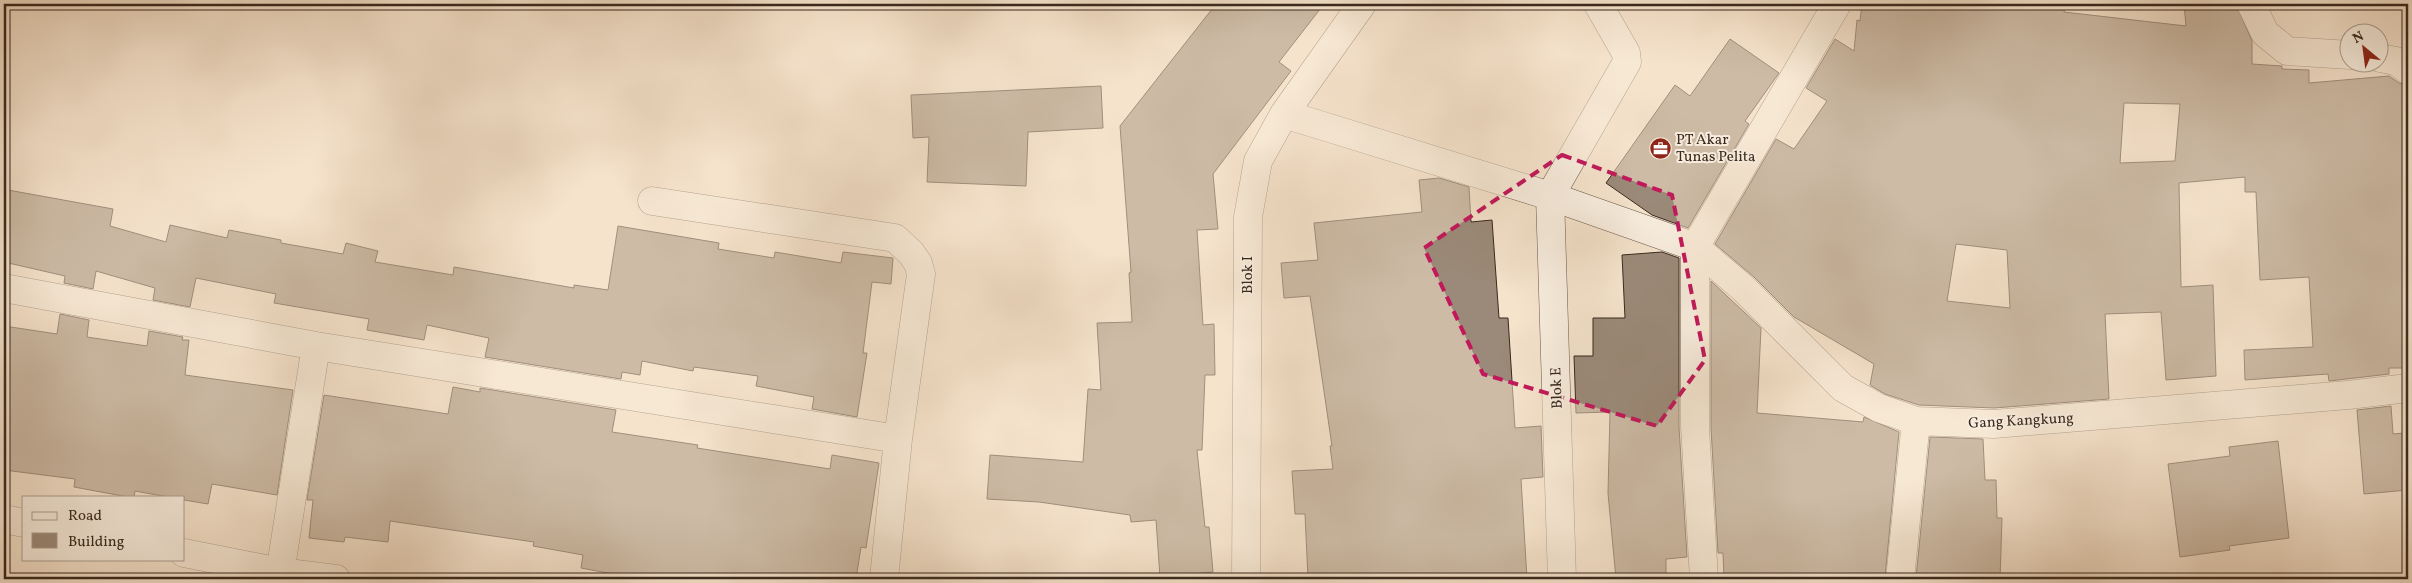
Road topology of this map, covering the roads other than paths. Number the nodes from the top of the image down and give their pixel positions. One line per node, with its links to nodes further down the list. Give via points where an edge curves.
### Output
1 (1362, 4): 8 (street, Blok I)
2 (1598, 4): 9 (street, via 1626,53 1627,62)
3 (1837, 4): 11 (street)
4 (2251, 4): 5 (street, via 2265,32 2287,51)
5 (2340, 54)
6 (2390, 60): 7 (street)
7 (2408, 70)
8 (1284, 114): 9 (street); 23 (street, Blok I, via 1258,162 1248,216)
9 (1550, 196): 11 (street); 24 (street, Blok E)
10 (652, 201): 16 (street, via 895,238 911,253 921,274)
11 (1695, 247): 15 (street, Gang Kangkung, via 1743,288 1843,388 1879,408); 25 (street, via 1694,426)
12 (4, 288): 13 (street)
13 (316, 346): 16 (street); 20 (street)
14 (2408, 388): 15 (street, Gang Kangkung, via 1994,424)
15 (1916, 421): 26 (street)
16 (898, 439): 22 (street)
17 (4, 519): 18 (street)
18 (22, 523)
19 (185, 553): 20 (street)
20 (280, 576): 21 (street)
21 (336, 579)
22 (884, 579)
23 (1246, 579)
24 (1562, 579)
25 (1704, 579)
26 (1900, 579)

